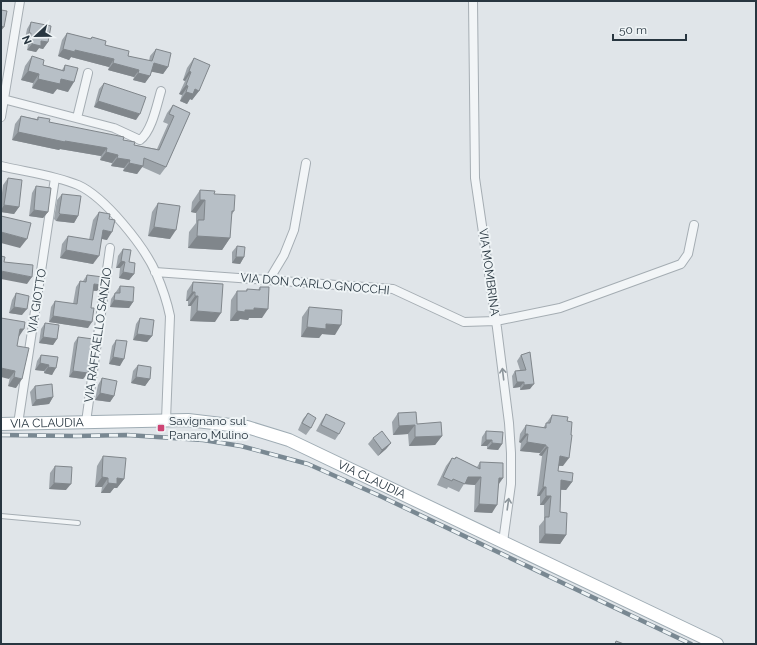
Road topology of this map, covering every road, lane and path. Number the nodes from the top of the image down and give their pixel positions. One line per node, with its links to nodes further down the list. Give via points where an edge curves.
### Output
1 (20, 1): 4 (street)
2 (473, 1): 16 (street, VIA MOMBRINA, via 475,178)
3 (88, 73): 8 (street)
4 (3, 82): 6 (street)
5 (161, 91): 8 (street, via 148,130 140,140 114,128)
6 (3, 99): 7 (street); 8 (street)
7 (1, 116)
8 (77, 118)
9 (306, 163): 15 (street, via 294,230 284,255)
10 (1, 166): 11 (street)
11 (56, 178): 14 (street, via 79,186 115,214); 20 (street, VIA GIOTTO)
12 (694, 225): 16 (street, VIA DON CARLO GNOCCHI, via 688,254 681,264 560,308)
13 (110, 248): 18 (street, VIA RAFFAELLO SANZIO)
14 (155, 272): 15 (street, VIA DON CARLO GNOCCHI); 17 (street, via 170,316)
15 (269, 280): 16 (street, VIA DON CARLO GNOCCHI, via 393,289 464,322)
16 (497, 325): 23 (street, VIA MOMBRINA, one-way to 16, via 511,484 511,453)
17 (166, 420): 18 (main road, VIA CLAUDIA); 23 (main road, VIA CLAUDIA, via 247,427 289,440)
18 (86, 422): 20 (main road, VIA CLAUDIA)
19 (1, 424): 20 (main road, VIA CLAUDIA)
20 (18, 424)
21 (1, 516): 22 (lane)
22 (78, 522)
23 (503, 542): 24 (main road, VIA CLAUDIA)
24 (717, 644)

